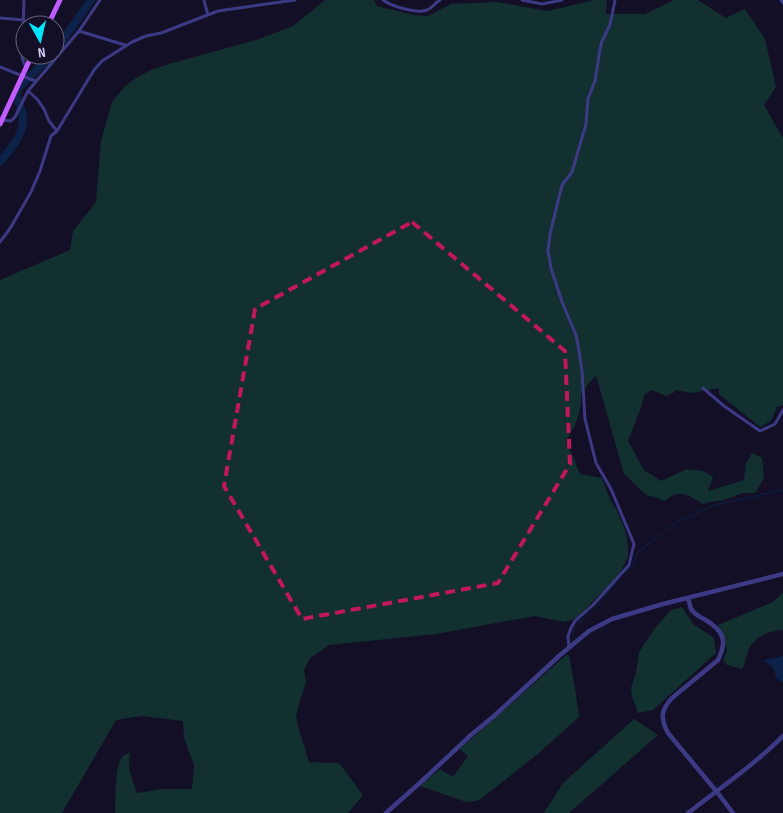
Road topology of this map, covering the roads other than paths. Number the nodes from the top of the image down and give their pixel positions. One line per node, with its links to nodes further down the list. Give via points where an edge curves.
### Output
1 (24, 0): 11 (street)
2 (60, 0): 12 (main road)
3 (100, 0): 16 (street)
4 (204, 0): 13 (street)
5 (295, 0): 13 (street)
6 (383, 0): 7 (street, via 417,12 426,11)
7 (440, 0)
8 (522, 0): 9 (street, via 542,4)
9 (562, 0)
10 (614, 0): 32 (street, via 588,99 586,124 572,172 562,185 548,251 578,346 585,419 596,464 611,488 634,544 629,565 575,621 568,636)
11 (24, 15)
12 (53, 15)
13 (208, 15): 17 (street)
14 (0, 18): 15 (street)
15 (15, 19)
16 (79, 31): 17 (street); 23 (street)
17 (126, 45): 26 (street, via 94,70)
18 (25, 65): 21 (street)
19 (28, 65): 21 (main road)
20 (0, 67): 22 (street)
21 (26, 69): 22 (main road)
22 (22, 77): 23 (street); 25 (main road)
23 (35, 81): 24 (street)
24 (28, 91): 25 (street, via 15,117); 26 (street, via 37,99)
25 (1, 122)
26 (57, 131): 27 (street, via 51,136 31,192)
27 (0, 242)
28 (703, 388): 29 (street, via 760,431 775,424)
29 (783, 410)
30 (783, 574): 31 (street)
31 (688, 598): 32 (street, via 612,619 588,631); 34 (street, via 692,610 716,626 723,639 722,652 718,660 666,704 662,718 668,733)
32 (569, 648): 35 (street)
33 (783, 736): 34 (street)
34 (716, 792): 36 (street); 37 (street)
35 (386, 813)
36 (688, 813)
37 (733, 813)

